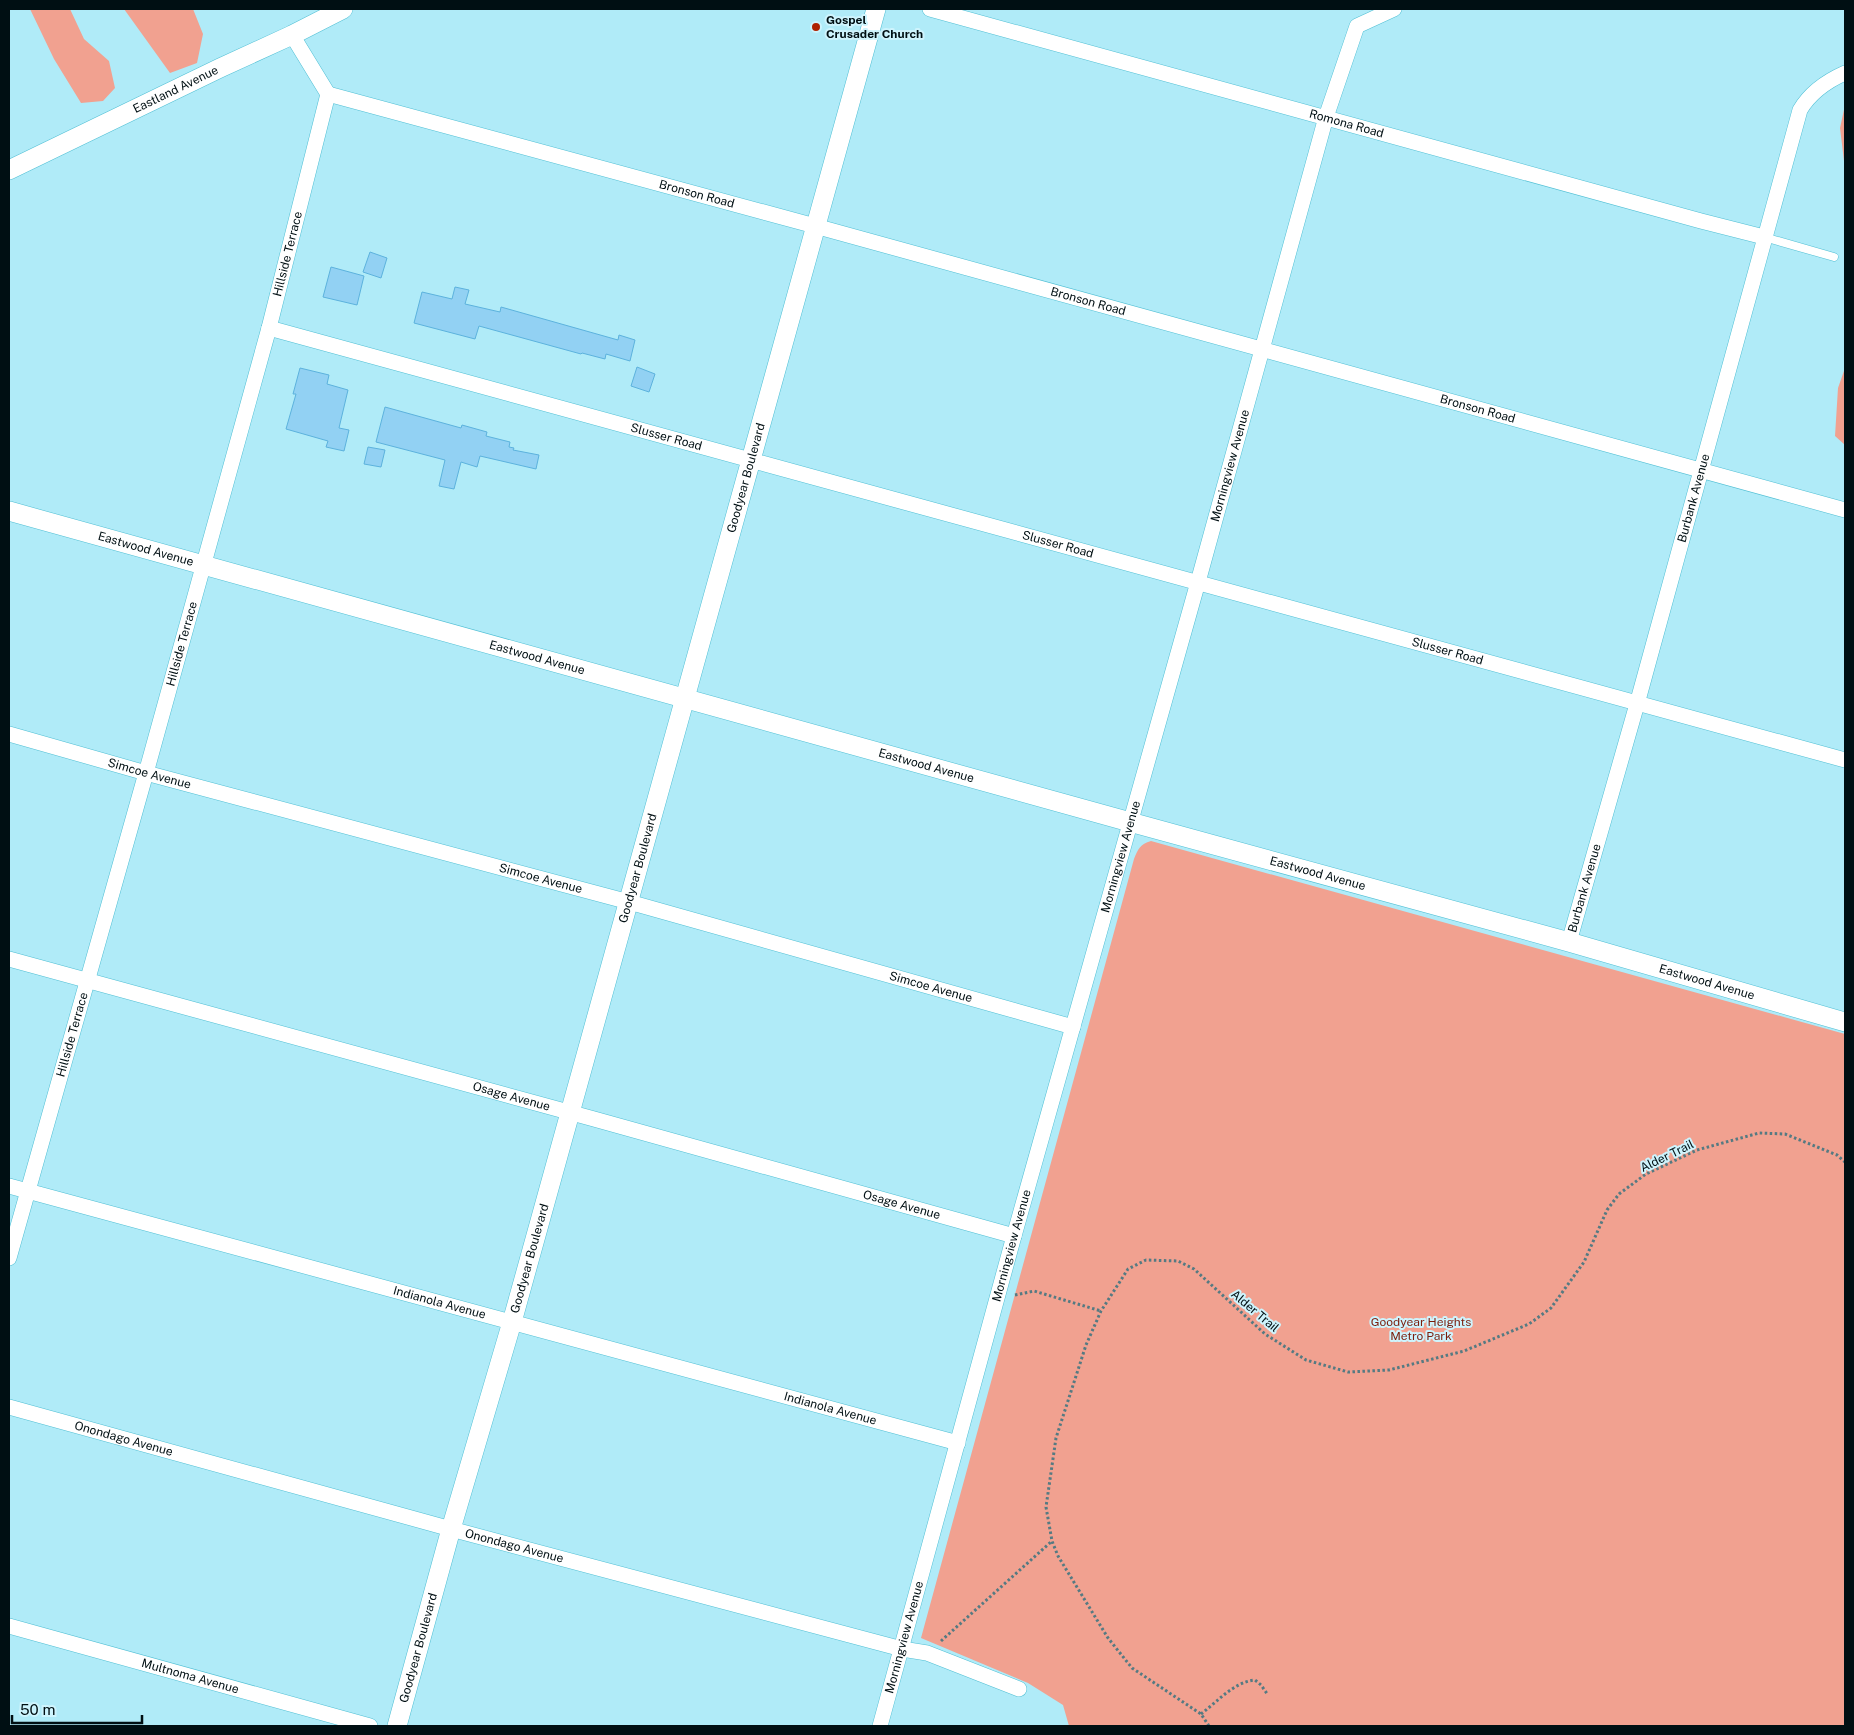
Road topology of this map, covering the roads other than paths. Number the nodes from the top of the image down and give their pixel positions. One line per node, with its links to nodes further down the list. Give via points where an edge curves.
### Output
1 (343, 9): 7 (street, Eastland Avenue)
2 (876, 9): 12 (street, Goodyear Boulevard)
3 (930, 9): 10 (street, Romona Road)
4 (1359, 9): 6 (street, Morningview Avenue)
5 (1394, 9): 6 (street)
6 (1358, 26): 10 (street, Morningview Avenue)
7 (292, 35): 9 (street); 11 (street, Eastland Avenue)
8 (1845, 73): 13 (street, Burbank Avenue, via 1807,98 1800,110)
9 (328, 94): 12 (street, Bronson Road); 15 (street, Hillside Terrace)
10 (1326, 117): 13 (street, Romona Road); 16 (street, Morningview Avenue)
11 (9, 170)
12 (815, 226): 16 (street, Bronson Road); 17 (street, Goodyear Boulevard)
13 (1764, 237): 14 (lane); 18 (street, Burbank Avenue)
14 (1834, 257)
15 (269, 328): 17 (street, Slusser Road); 21 (street, Hillside Terrace)
16 (1262, 350): 18 (street, Bronson Road); 22 (street, Morningview Avenue)
17 (751, 460): 22 (street, Slusser Road); 23 (street, Goodyear Boulevard)
18 (1700, 471): 19 (street, Bronson Road); 24 (street, Burbank Avenue)
19 (1845, 510)
20 (9, 511): 21 (street, Eastwood Avenue)
21 (203, 565): 23 (street, Eastwood Avenue); 27 (street, Hillside Terrace)
22 (1198, 582): 24 (street, Slusser Road); 28 (street, Morningview Avenue)
23 (684, 699): 28 (street, Eastwood Avenue); 29 (street, Goodyear Boulevard)
24 (1637, 704): 26 (street, Slusser Road); 30 (street, Burbank Avenue)
25 (9, 734): 27 (street, Simcoe Avenue)
26 (1845, 760)
27 (146, 773): 29 (street, Simcoe Avenue); 32 (street, Hillside Terrace)
28 (1130, 822): 30 (street, Eastwood Avenue); 34 (street, Morningview Avenue)
29 (629, 902): 34 (street, Simcoe Avenue); 35 (street, Goodyear Boulevard)
30 (1569, 942): 33 (street, Eastwood Avenue)
31 (9, 959): 32 (street, Osage Avenue)
32 (87, 980): 35 (street, Osage Avenue); 37 (street, Hillside Terrace)
33 (1845, 1022)
34 (1073, 1026): 38 (street, Morningview Avenue)
35 (570, 1112): 38 (street, Osage Avenue); 40 (street, Goodyear Boulevard)
36 (9, 1186): 37 (street, Indianola Avenue)
37 (28, 1191): 39 (street, Hillside Terrace); 40 (street, Indianola Avenue)
38 (1014, 1236): 42 (street, Morningview Avenue)
39 (9, 1258)
40 (512, 1322): 42 (street, Indianola Avenue); 43 (street, Goodyear Boulevard)
41 (9, 1407): 43 (street, Onondago Avenue)
42 (958, 1443): 45 (street, Morningview Avenue)
43 (451, 1529): 45 (street, Onondago Avenue); 48 (street, Goodyear Boulevard)
44 (9, 1626): 47 (street, Multnoma Avenue)
45 (902, 1649): 46 (street, Onondago Avenue, via 927,1653); 49 (street, Morningview Avenue)
46 (1019, 1689)
47 (370, 1726)
48 (397, 1726)
49 (880, 1726)

